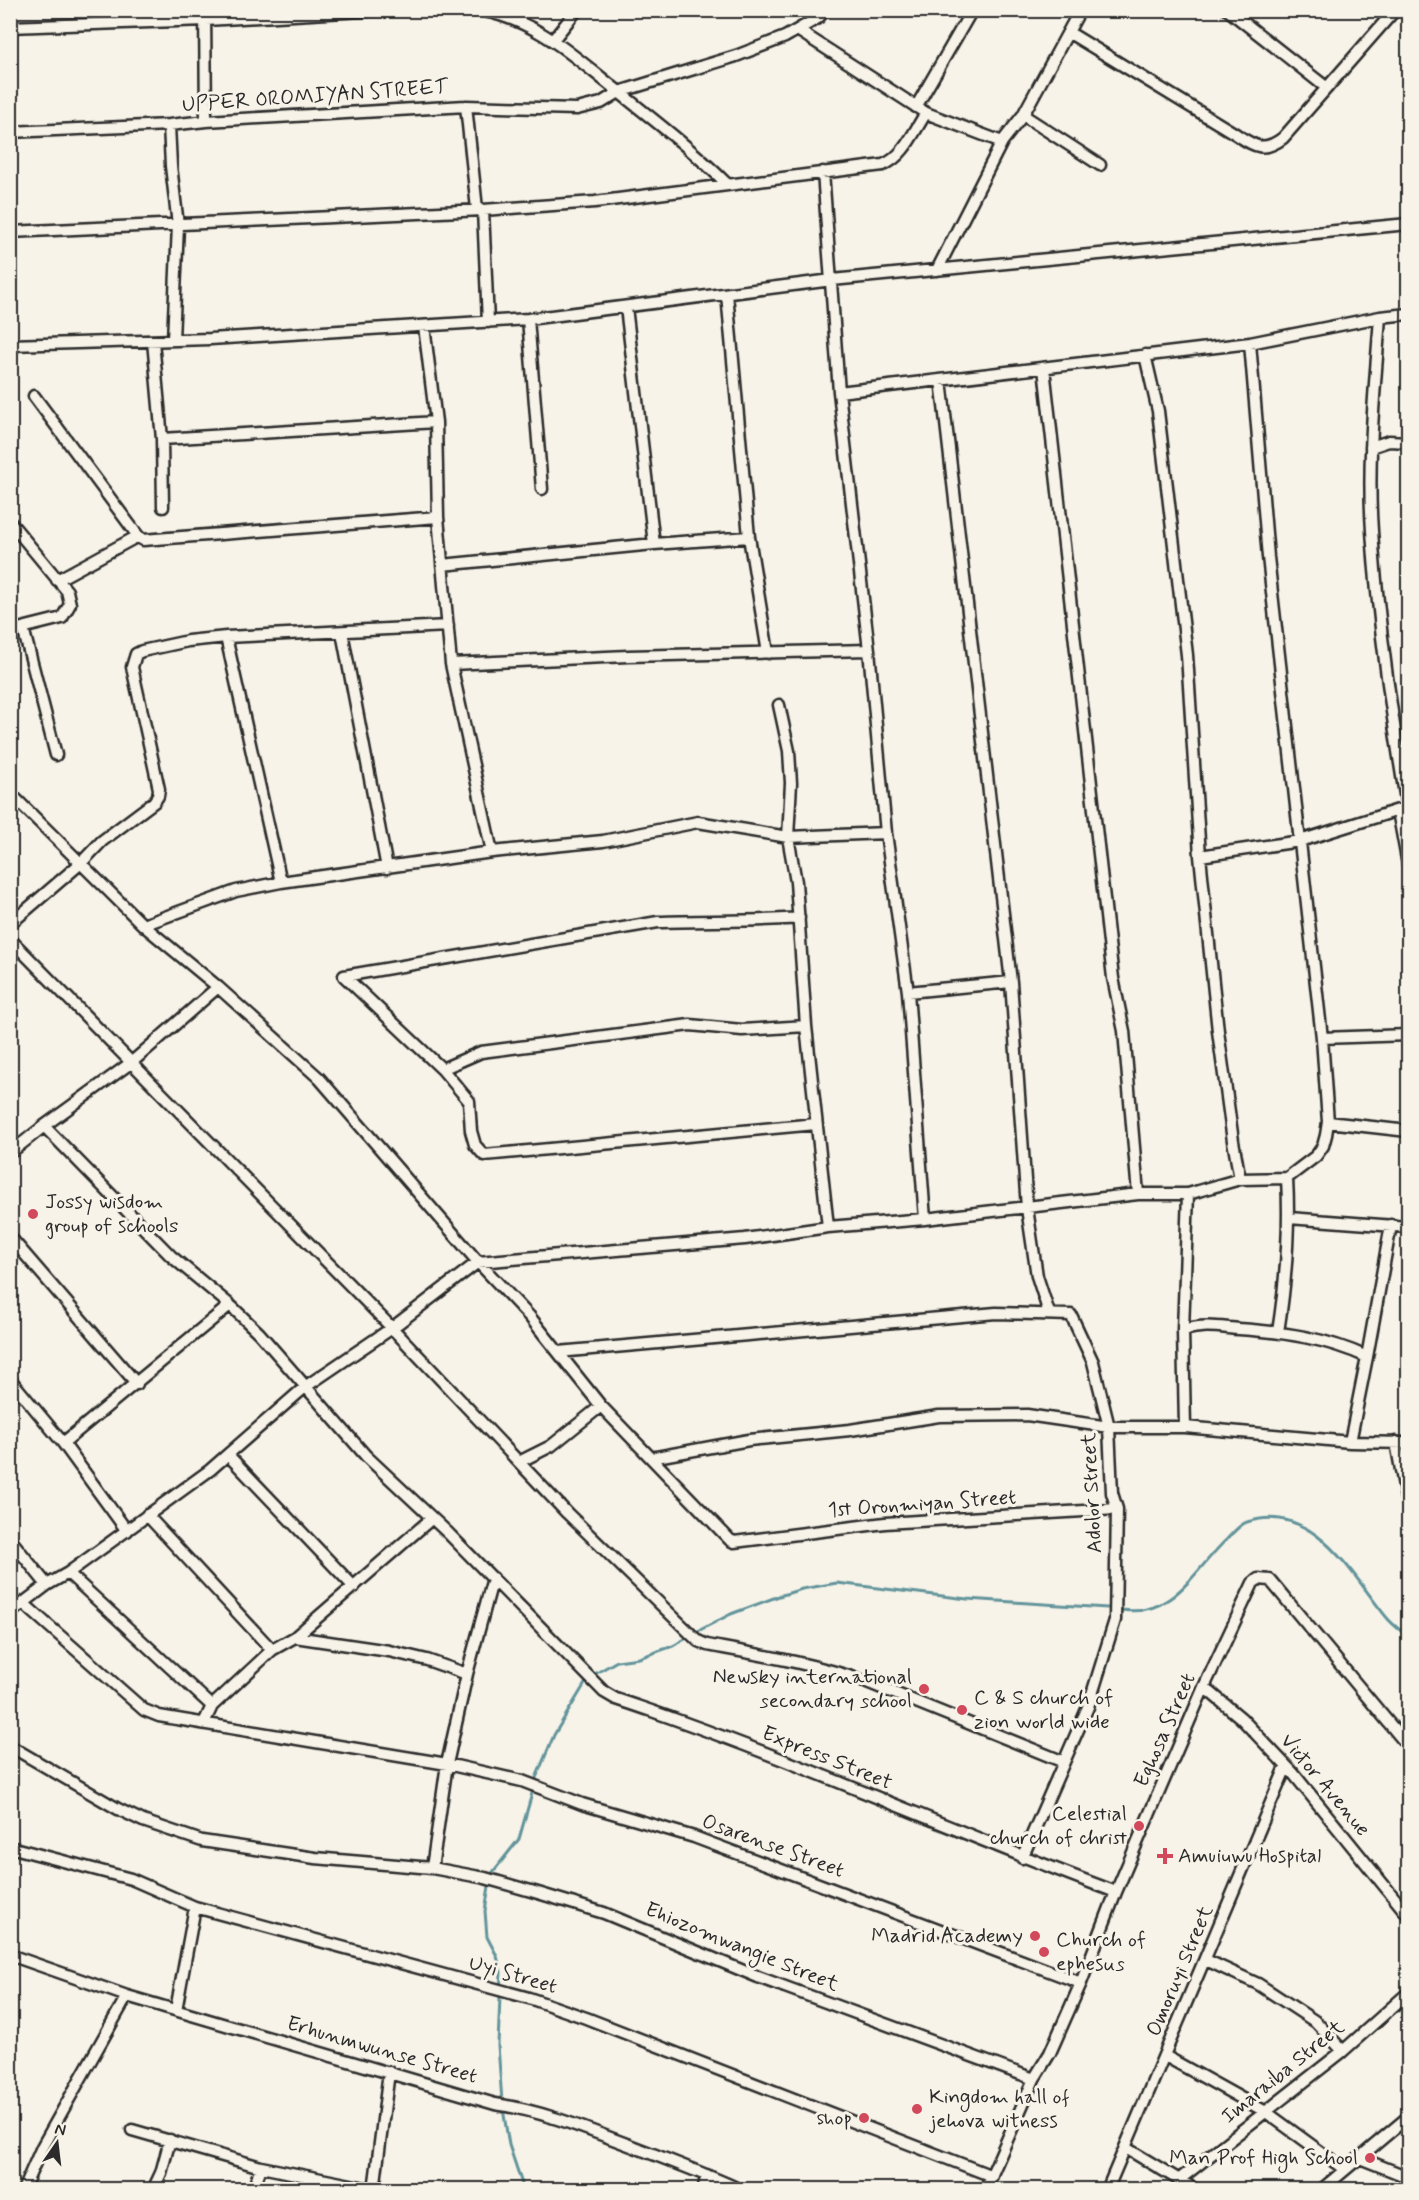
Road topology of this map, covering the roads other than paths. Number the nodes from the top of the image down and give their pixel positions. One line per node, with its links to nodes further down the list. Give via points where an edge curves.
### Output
1 (380, 10): 9 (street)
2 (479, 10): 13 (street, via 510,17)
3 (577, 10): 13 (street)
4 (825, 10): 11 (street, UPPER OROMIYAN STREET)
5 (972, 10): 17 (street)
6 (1080, 10): 12 (street)
7 (1228, 10): 14 (street)
8 (1395, 10): 14 (street)
9 (206, 15): 10 (street); 20 (street)
10 (10, 27)
11 (798, 31): 15 (street, UPPER OROMIYAN STREET, via 736,56); 17 (street)
12 (1068, 32): 14 (street, via 1260,147 1274,145 1283,138); 19 (street)
13 (553, 40): 15 (street)
14 (1327, 88)
15 (619, 92): 16 (street, UPPER OROMIYAN STREET, via 601,103 577,109); 26 (street)
16 (466, 106): 20 (street, UPPER OROMIYAN STREET); 27 (street)
17 (916, 106): 18 (street)
18 (926, 113): 23 (street); 25 (street, via 893,161)
19 (1023, 115): 23 (street); 24 (street)
20 (206, 120): 21 (street, UPPER OROMIYAN STREET)
21 (169, 125): 22 (street, UPPER OROMIYAN STREET); 29 (street)
22 (10, 132)
23 (1002, 142): 31 (street)
24 (1100, 165)
25 (823, 172): 26 (street); 32 (street)
26 (727, 184): 27 (street, via 595,202)
27 (480, 209): 29 (street); 38 (street)
28 (1408, 224): 31 (street)
29 (178, 225): 30 (street); 40 (street)
30 (10, 232)
31 (937, 270): 32 (street)
32 (832, 280): 33 (street); 47 (street)
33 (727, 294): 34 (street); 58 (street)
34 (626, 307): 37 (street); 59 (street)
35 (1408, 314): 36 (street)
36 (1380, 317): 42 (street); 52 (street)
37 (528, 320): 38 (street); 53 (street)
38 (488, 322): 39 (street)
39 (424, 326): 40 (street); 49 (street)
40 (173, 340): 41 (street)
41 (153, 341): 43 (street); 50 (street)
42 (1250, 343): 44 (street); 76 (street, via 1268,557)
43 (10, 345)
44 (1145, 356): 45 (street); 78 (street, via 1158,411 1186,655)
45 (1044, 368): 46 (street); 102 (street, via 1113,978 1124,1031)
46 (941, 380): 47 (street); 87 (street)
47 (839, 392): 67 (street)
48 (34, 396): 57 (street)
49 (436, 422): 50 (street); 55 (street)
50 (162, 439): 54 (street)
51 (1408, 442): 52 (street, via 1389,441)
52 (1371, 447): 73 (street, via 1372,530)
53 (542, 489)
54 (163, 507)
55 (438, 517): 57 (street, via 143,540); 60 (street)
56 (10, 522): 61 (street)
57 (138, 536): 61 (street)
58 (749, 537): 59 (street); 68 (street)
59 (654, 544): 60 (street)
60 (442, 565): 62 (street)
61 (57, 580): 63 (street, via 68,591 70,604 62,618)
62 (448, 626): 65 (street); 69 (street)
63 (23, 628): 64 (street); 71 (street)
64 (10, 631)
65 (342, 632): 66 (street); 81 (street)
66 (226, 638): 79 (street, via 188,641 136,654 132,667 158,796); 82 (street)
67 (869, 650): 68 (street); 74 (street)
68 (768, 653): 69 (street)
69 (451, 664): 77 (street)
70 (779, 705): 75 (street, via 790,763)
71 (56, 755)
72 (11, 795): 79 (street)
73 (1405, 808): 76 (street); 80 (street)
74 (886, 833): 75 (street); 89 (street)
75 (788, 837): 77 (street, via 699,822 603,841); 83 (street)
76 (1300, 841): 78 (street); 92 (street)
77 (492, 852): 81 (street)
78 (1200, 856): 101 (street, via 1220,1042)
79 (81, 863): 84 (street); 85 (street)
80 (1408, 865)
81 (387, 868): 82 (street)
82 (280, 882): 85 (street, via 236,891)
83 (799, 918): 90 (street); 94 (street, via 658,922 344,976)
84 (10, 924)
85 (143, 925): 88 (street)
86 (10, 939): 93 (street)
87 (1011, 982): 89 (street); 104 (street)
88 (218, 987): 93 (street); 111 (street, via 319,1078)
89 (908, 992): 106 (street)
90 (806, 1026): 94 (street, via 742,1030 690,1025 481,1052); 96 (street)
91 (1408, 1035): 92 (street)
92 (1322, 1038): 95 (street)
93 (132, 1062): 97 (street); 114 (street)
94 (442, 1069): 96 (street, via 470,1101 471,1131 475,1145 484,1155)
95 (1328, 1122): 98 (street); 100 (street, via 1319,1151)
96 (816, 1124): 108 (street)
97 (44, 1126): 99 (street); 112 (street, Express Street, via 171,1256)
98 (1408, 1131)
99 (12, 1150)
100 (1287, 1178): 101 (street); 105 (street)
101 (1240, 1179): 103 (street)
102 (1138, 1194): 103 (street); 104 (street)
103 (1188, 1194): 115 (street)
104 (1027, 1208): 106 (street); 113 (street, via 1037,1276)
105 (1290, 1218): 107 (street); 116 (street)
106 (925, 1219): 108 (street)
107 (1391, 1225): 109 (street); 118 (street)
108 (828, 1227): 111 (street, via 745,1239)
109 (1408, 1227)
110 (10, 1237): 120 (street)
111 (478, 1262): 114 (street); 117 (street, via 531,1317)
112 (230, 1305): 120 (street); 121 (street, Express Street)
113 (1049, 1313): 117 (street, via 996,1313); 123 (street, Adolor Street, via 1071,1315 1094,1362)
114 (392, 1328): 121 (street); 131 (street)
115 (1183, 1329): 116 (street, via 1201,1325); 124 (street)
116 (1278, 1332): 118 (street, via 1342,1346)
117 (558, 1352): 122 (street)
118 (1367, 1357): 125 (street)
119 (10, 1379): 127 (street)
120 (137, 1384): 127 (street)
121 (305, 1387): 129 (street); 135 (street, Express Street, via 366,1456)
122 (601, 1406): 130 (street); 131 (street, via 558,1442)
123 (1109, 1427): 124 (street); 130 (street, via 1027,1415 939,1416 750,1440); 132 (street, Adolor Street, via 1112,1493)
124 (1185, 1427): 125 (street)
125 (1350, 1442): 126 (street)
126 (1396, 1442): 128 (street); 133 (street)
127 (63, 1443): 136 (street)
128 (1408, 1443)
129 (228, 1455): 134 (street); 141 (street)
130 (651, 1458): 132 (street, 1st Oronmiyan Street, via 734,1542 885,1522)
131 (519, 1462): 152 (street, via 698,1641 849,1676)
132 (1117, 1509): 152 (street, Adolor Street, via 1115,1620 1088,1707)
133 (1408, 1509)
134 (147, 1515): 136 (street); 145 (street)
135 (431, 1519): 139 (street, Express Street); 141 (street)
136 (127, 1531): 138 (street)
137 (10, 1539): 140 (street)
138 (68, 1573): 140 (street); 148 (street)
139 (493, 1578): 146 (street); 156 (street, Express Street, via 597,1685 616,1699 756,1750)
140 (47, 1584): 142 (street)
141 (354, 1587): 144 (street)
142 (23, 1604): 143 (street); 149 (street, Osarense Street, via 144,1710)
143 (10, 1613)
144 (295, 1637): 145 (street); 146 (street, via 389,1651)
145 (272, 1650): 148 (street)
146 (467, 1674): 153 (street)
147 (1204, 1687): 151 (street, Eghosa Street, via 1253,1583 1258,1579 1270,1581); 154 (street, Victor Avenue, via 1241,1718); 158 (street, Eghosa Street)
148 (212, 1706): 149 (street)
149 (204, 1723): 153 (street, Osarense Street)
150 (10, 1746): 157 (street, Ehiozomwangie Street, via 118,1809 202,1841 315,1858)
151 (1408, 1746)
152 (1064, 1762): 156 (street, Adolor Street)
153 (447, 1764): 157 (street); 163 (street, Osarense Street, via 522,1781 582,1804 694,1837)
154 (1286, 1767): 160 (street, Victor Avenue); 162 (street, Omoruyi Street)
155 (10, 1847): 159 (street, Uyi Street, via 131,1879)
156 (1022, 1858): 158 (street, Express Street)
157 (432, 1868): 170 (street, Ehiozomwangie Street, via 485,1878 604,1913 758,1977)
158 (1116, 1892): 163 (street, Eghosa Street)
159 (195, 1907): 166 (street); 180 (street, Uyi Street, via 507,1992 586,2018)
160 (1408, 1915)
161 (10, 1955): 165 (street, Erhunmwunse Street)
162 (1206, 1960): 167 (street, via 1258,1983 1316,2022); 168 (street, Omoruyi Street)
163 (1081, 1983): 170 (street, Eghosa Street)
164 (1408, 1993): 167 (street, Imaraiba Street)
165 (127, 1996): 166 (street, Erhunmwunse Street); 184 (street)
166 (176, 2010): 169 (street, Erhunmwunse Street)
167 (1342, 2051): 171 (street, Imaraiba Street)
168 (1165, 2056): 171 (street); 175 (street, Omoruyi Street)
169 (389, 2072): 179 (street, Erhunmwunse Street, via 565,2121); 183 (street)
170 (1034, 2079): 180 (street, Eghosa Street)
171 (1266, 2112): 178 (street); 182 (street, Imaraiba Street)
172 (1408, 2117): 176 (street)
173 (132, 2130): 174 (street)
174 (170, 2140): 177 (street); 185 (street, via 162,2173)
175 (1126, 2148): 182 (street); 190 (street, Omoruyi Street)
176 (1360, 2158): 178 (street); 181 (street)
177 (261, 2167): 183 (street); 186 (street)
178 (1344, 2169): 192 (street)
179 (707, 2175): 187 (street); 188 (street, Erhunmwunse Street)
180 (992, 2176): 189 (street, Eghosa Street)
181 (1408, 2177)
182 (1180, 2179): 191 (street)
183 (374, 2189)
184 (22, 2190)
185 (153, 2190)
186 (253, 2190)
187 (703, 2190)
188 (741, 2190)
189 (985, 2190)
190 (1107, 2190)
191 (1196, 2190)
192 (1321, 2190)

